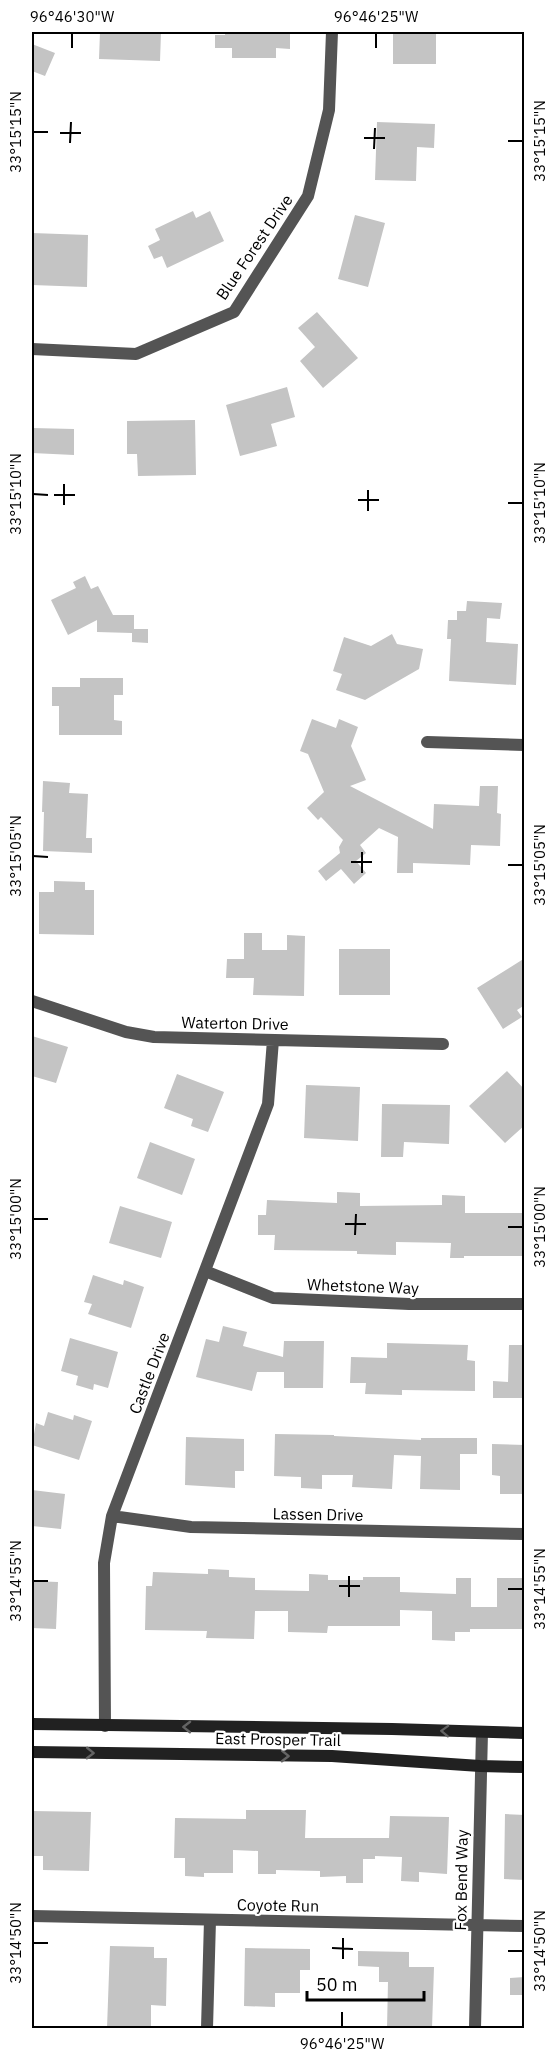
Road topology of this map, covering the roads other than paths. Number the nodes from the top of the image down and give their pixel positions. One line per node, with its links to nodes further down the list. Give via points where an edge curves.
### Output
1 (332, 32): 2 (street, Blue Forest Drive, via 329,110 309,196 234,312 136,354)
2 (32, 349)
3 (427, 742): 4 (street)
4 (525, 745)
5 (32, 1001): 6 (street, Waterton Drive, via 126,1032 154,1037)
6 (273, 1040): 7 (street, Waterton Drive); 8 (street, Castle Drive, via 268,1104)
7 (443, 1044)
8 (205, 1271): 9 (street, Whetstone Way, via 273,1298); 10 (street, Castle Drive)
9 (525, 1304)
10 (112, 1516): 11 (street, Lassen Drive, via 191,1527); 13 (street, Castle Drive, via 104,1563)
11 (525, 1534)
12 (32, 1724): 13 (main road, East Prosper Trail)
13 (105, 1726): 14 (main road, East Prosper Trail, one-way to 13)
14 (482, 1732): 15 (main road, East Prosper Trail); 17 (street, Fox Bend Way)
15 (525, 1733)
16 (32, 1752): 17 (main road, East Prosper Trail, one-way to 17, via 332,1756)
17 (480, 1766): 18 (main road, East Prosper Trail); 21 (street, Fox Bend Way)
18 (525, 1767)
19 (32, 1916): 20 (street, Coyote Run)
20 (210, 1920): 21 (street, Coyote Run); 23 (street)
21 (477, 1925): 22 (street, Coyote Run); 24 (street, Fox Bend Way)
22 (525, 1926)
23 (207, 2028)
24 (475, 2028)

